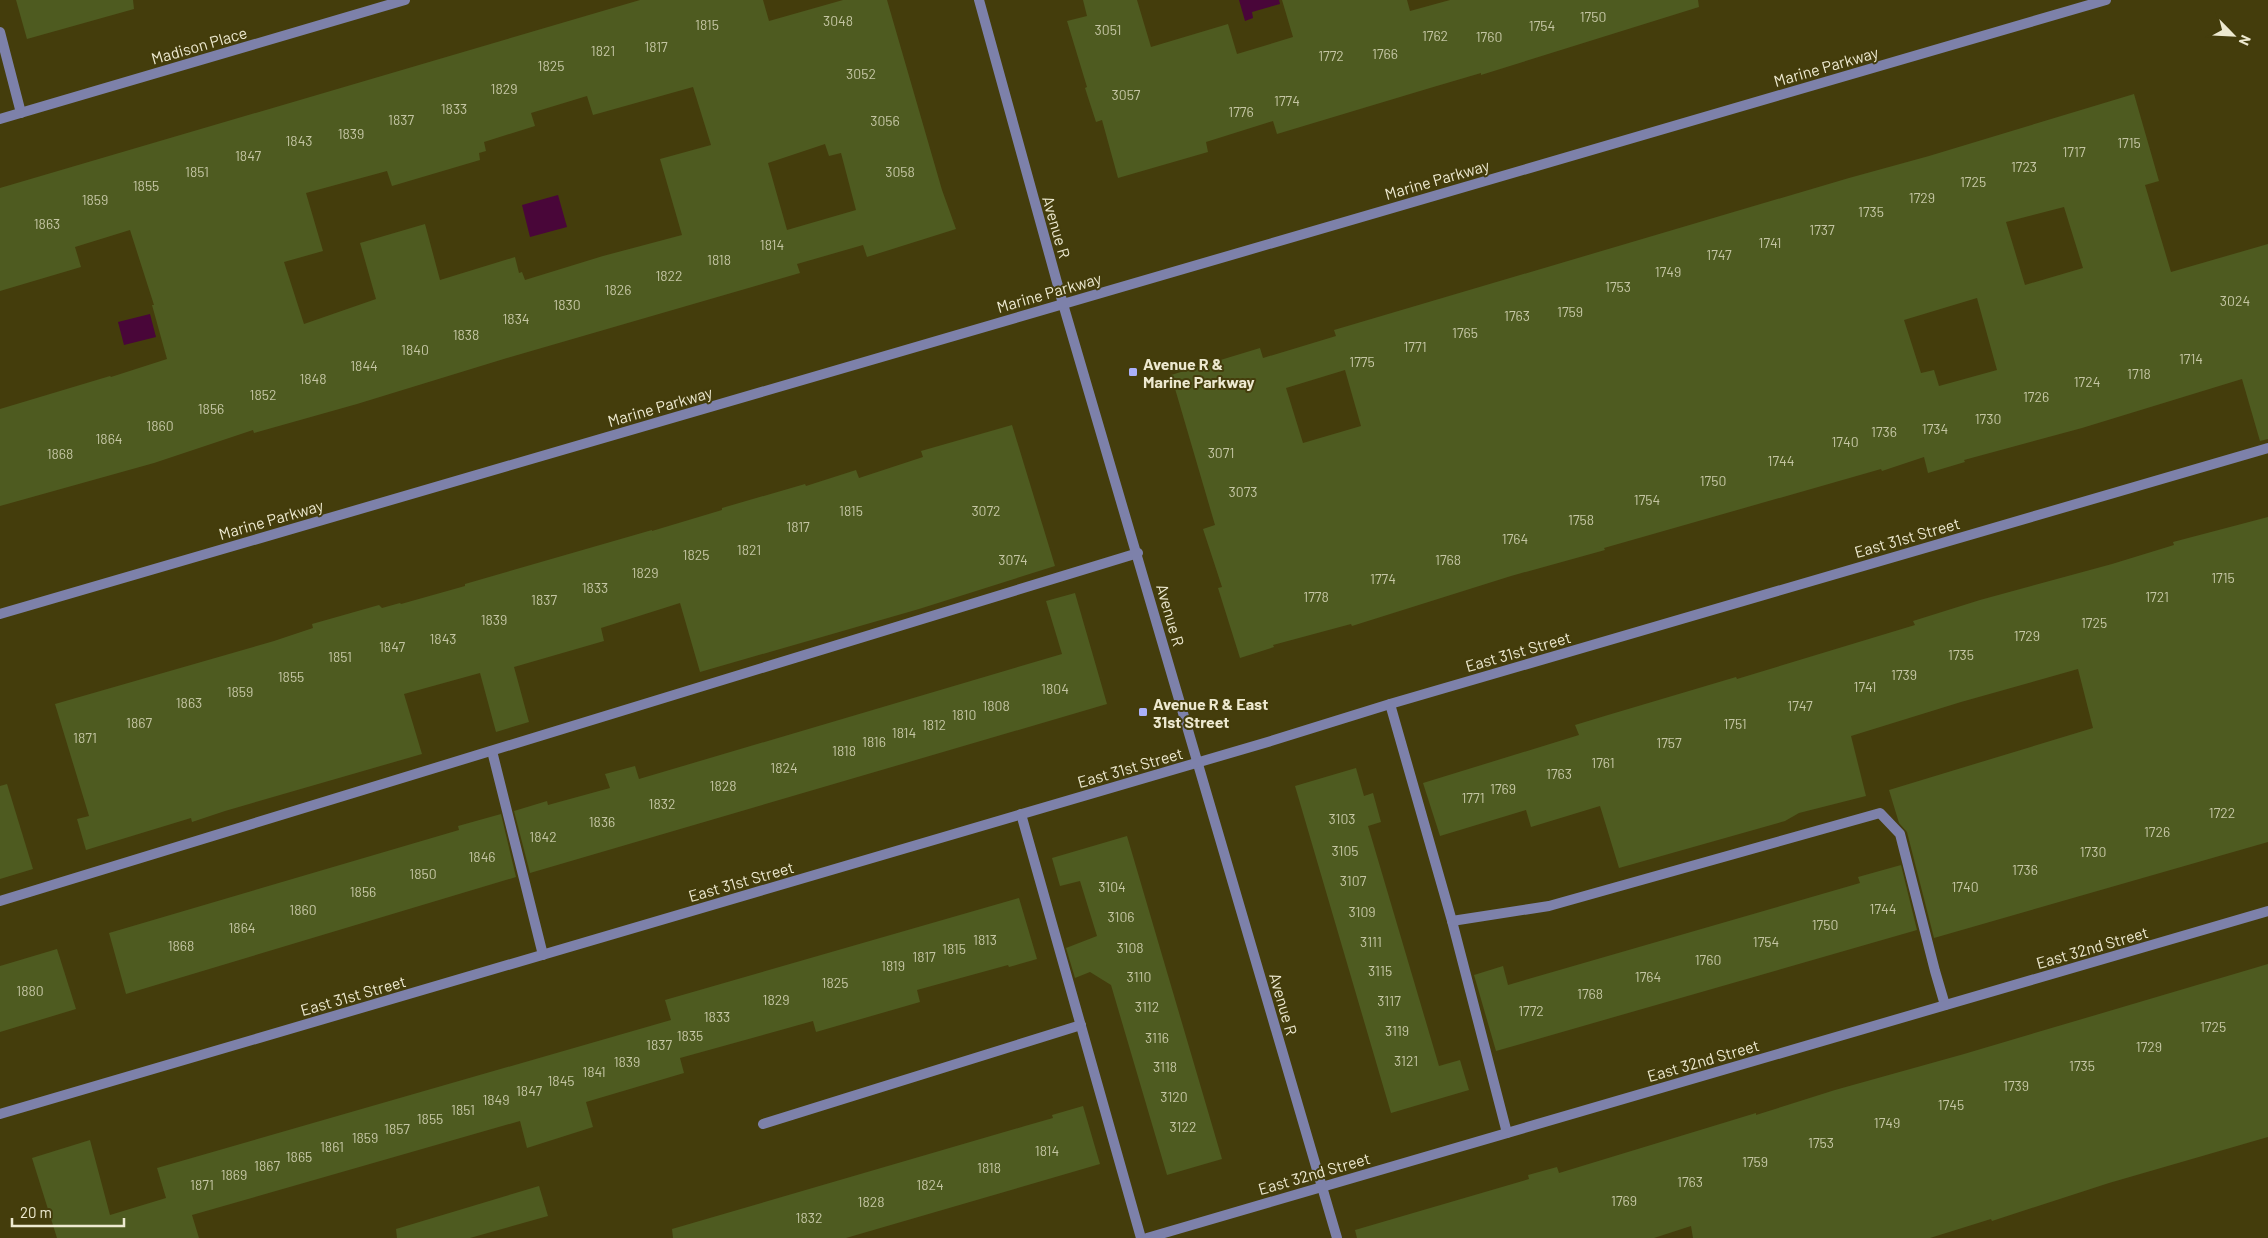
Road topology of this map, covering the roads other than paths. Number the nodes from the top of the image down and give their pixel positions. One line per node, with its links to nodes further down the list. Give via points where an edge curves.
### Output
1 (406, 0): 5 (street, Madison Place)
2 (979, 0): 7 (street, Avenue R)
3 (2106, 0): 7 (street, Marine Parkway)
4 (0, 32): 5 (street)
5 (21, 113): 6 (street, Madison Place)
6 (0, 119)
7 (1063, 304): 9 (street, Avenue R); 10 (street, Marine Parkway)
8 (2268, 448): 11 (street, East 31st Street)
9 (1138, 553): 12 (street); 13 (street, Avenue R)
10 (0, 614)
11 (1390, 704): 13 (street, East 31st Street); 17 (street)
12 (492, 751): 15 (street); 18 (street)
13 (1198, 762): 14 (street, East 31st Street); 24 (street, Avenue R)
14 (1021, 814): 18 (street, East 31st Street); 20 (street)
15 (0, 902)
16 (2268, 911): 19 (street, East 32nd Street)
17 (1452, 921): 19 (street, via 1549,906 1880,813 1900,834); 23 (street)
18 (543, 954): 21 (street, East 31st Street)
19 (1946, 1005): 23 (street, East 32nd Street)
20 (1081, 1025): 22 (street); 25 (street)
21 (0, 1114)
22 (763, 1124)
23 (1507, 1133): 24 (street, East 32nd Street)
24 (1322, 1187): 26 (street, East 32nd Street); 27 (street, Avenue R)
25 (1141, 1238)
26 (1147, 1238)
27 (1337, 1238)

